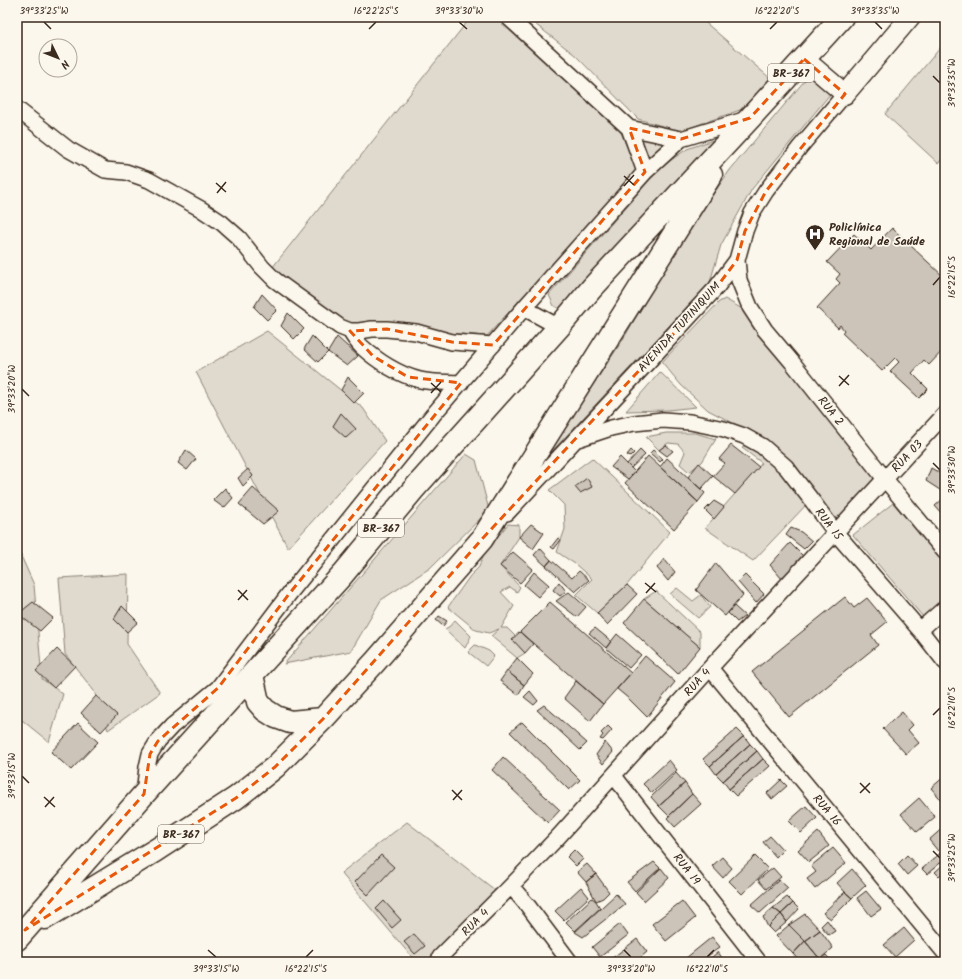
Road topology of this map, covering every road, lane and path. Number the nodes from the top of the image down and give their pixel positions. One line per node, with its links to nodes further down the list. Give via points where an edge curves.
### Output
1 (508, 17): 8 (street)
2 (842, 17): 4 (main road, BR-367)
3 (910, 17): 5 (street)
4 (804, 59): 5 (street); 7 (main road, BR-367)
5 (845, 94): 11 (street, AVENIDA TUPINIQUIM, via 766,191 752,213)
6 (17, 109): 14 (street, via 68,149 105,170 126,172 149,180 222,223 239,238 275,280 340,327)
7 (745, 123): 9 (street); 13 (main road, BR-367); 21 (main road, BR-367)
8 (629, 128): 9 (street); 10 (street)
9 (681, 139): 10 (street)
10 (645, 172): 12 (street)
11 (737, 260): 18 (street, AVENIDA TUPINIQUIM, via 716,288); 19 (street, RUA 2, via 739,280 750,307 765,330)
12 (524, 308): 13 (street); 15 (street)
13 (559, 327): 27 (main road, BR-367)
14 (350, 331): 15 (street, via 387,328 416,332 452,342); 16 (street, via 360,345 373,356 408,377)
15 (493, 345): 16 (street)
16 (461, 383): 30 (street, via 289,594 218,688 158,741 150,754)
17 (945, 414): 19 (street, RUA 03)
18 (577, 439): 20 (street, RUA 15, via 611,428 663,420 690,422 733,432 762,446 786,467); 21 (street, AVENIDA TUPINIQUIM)
19 (885, 479): 20 (street, RUA 4); 22 (street, RUA 2)
20 (834, 532): 24 (street, RUA 15); 26 (street, RUA 4)
21 (482, 539): 28 (main road, BR-367)
22 (945, 552)
23 (945, 608): 24 (street)
24 (920, 630): 25 (street, RUA 15)
25 (945, 662)
26 (710, 668): 29 (street, RUA 4); 33 (street, RUA 16)
27 (252, 675): 28 (main road, via 258,702 276,717 290,722); 30 (main road, BR-367)
28 (323, 719): 32 (main road, BR-367, via 275,767 236,798)
29 (614, 776): 31 (street, RUA 4); 36 (street, RUA 19)
30 (144, 794): 32 (main road, BR-367)
31 (511, 886): 34 (street, RUA 4); 35 (street)
32 (21, 935)
33 (945, 953)
34 (440, 957)
35 (570, 962)
36 (759, 962)

